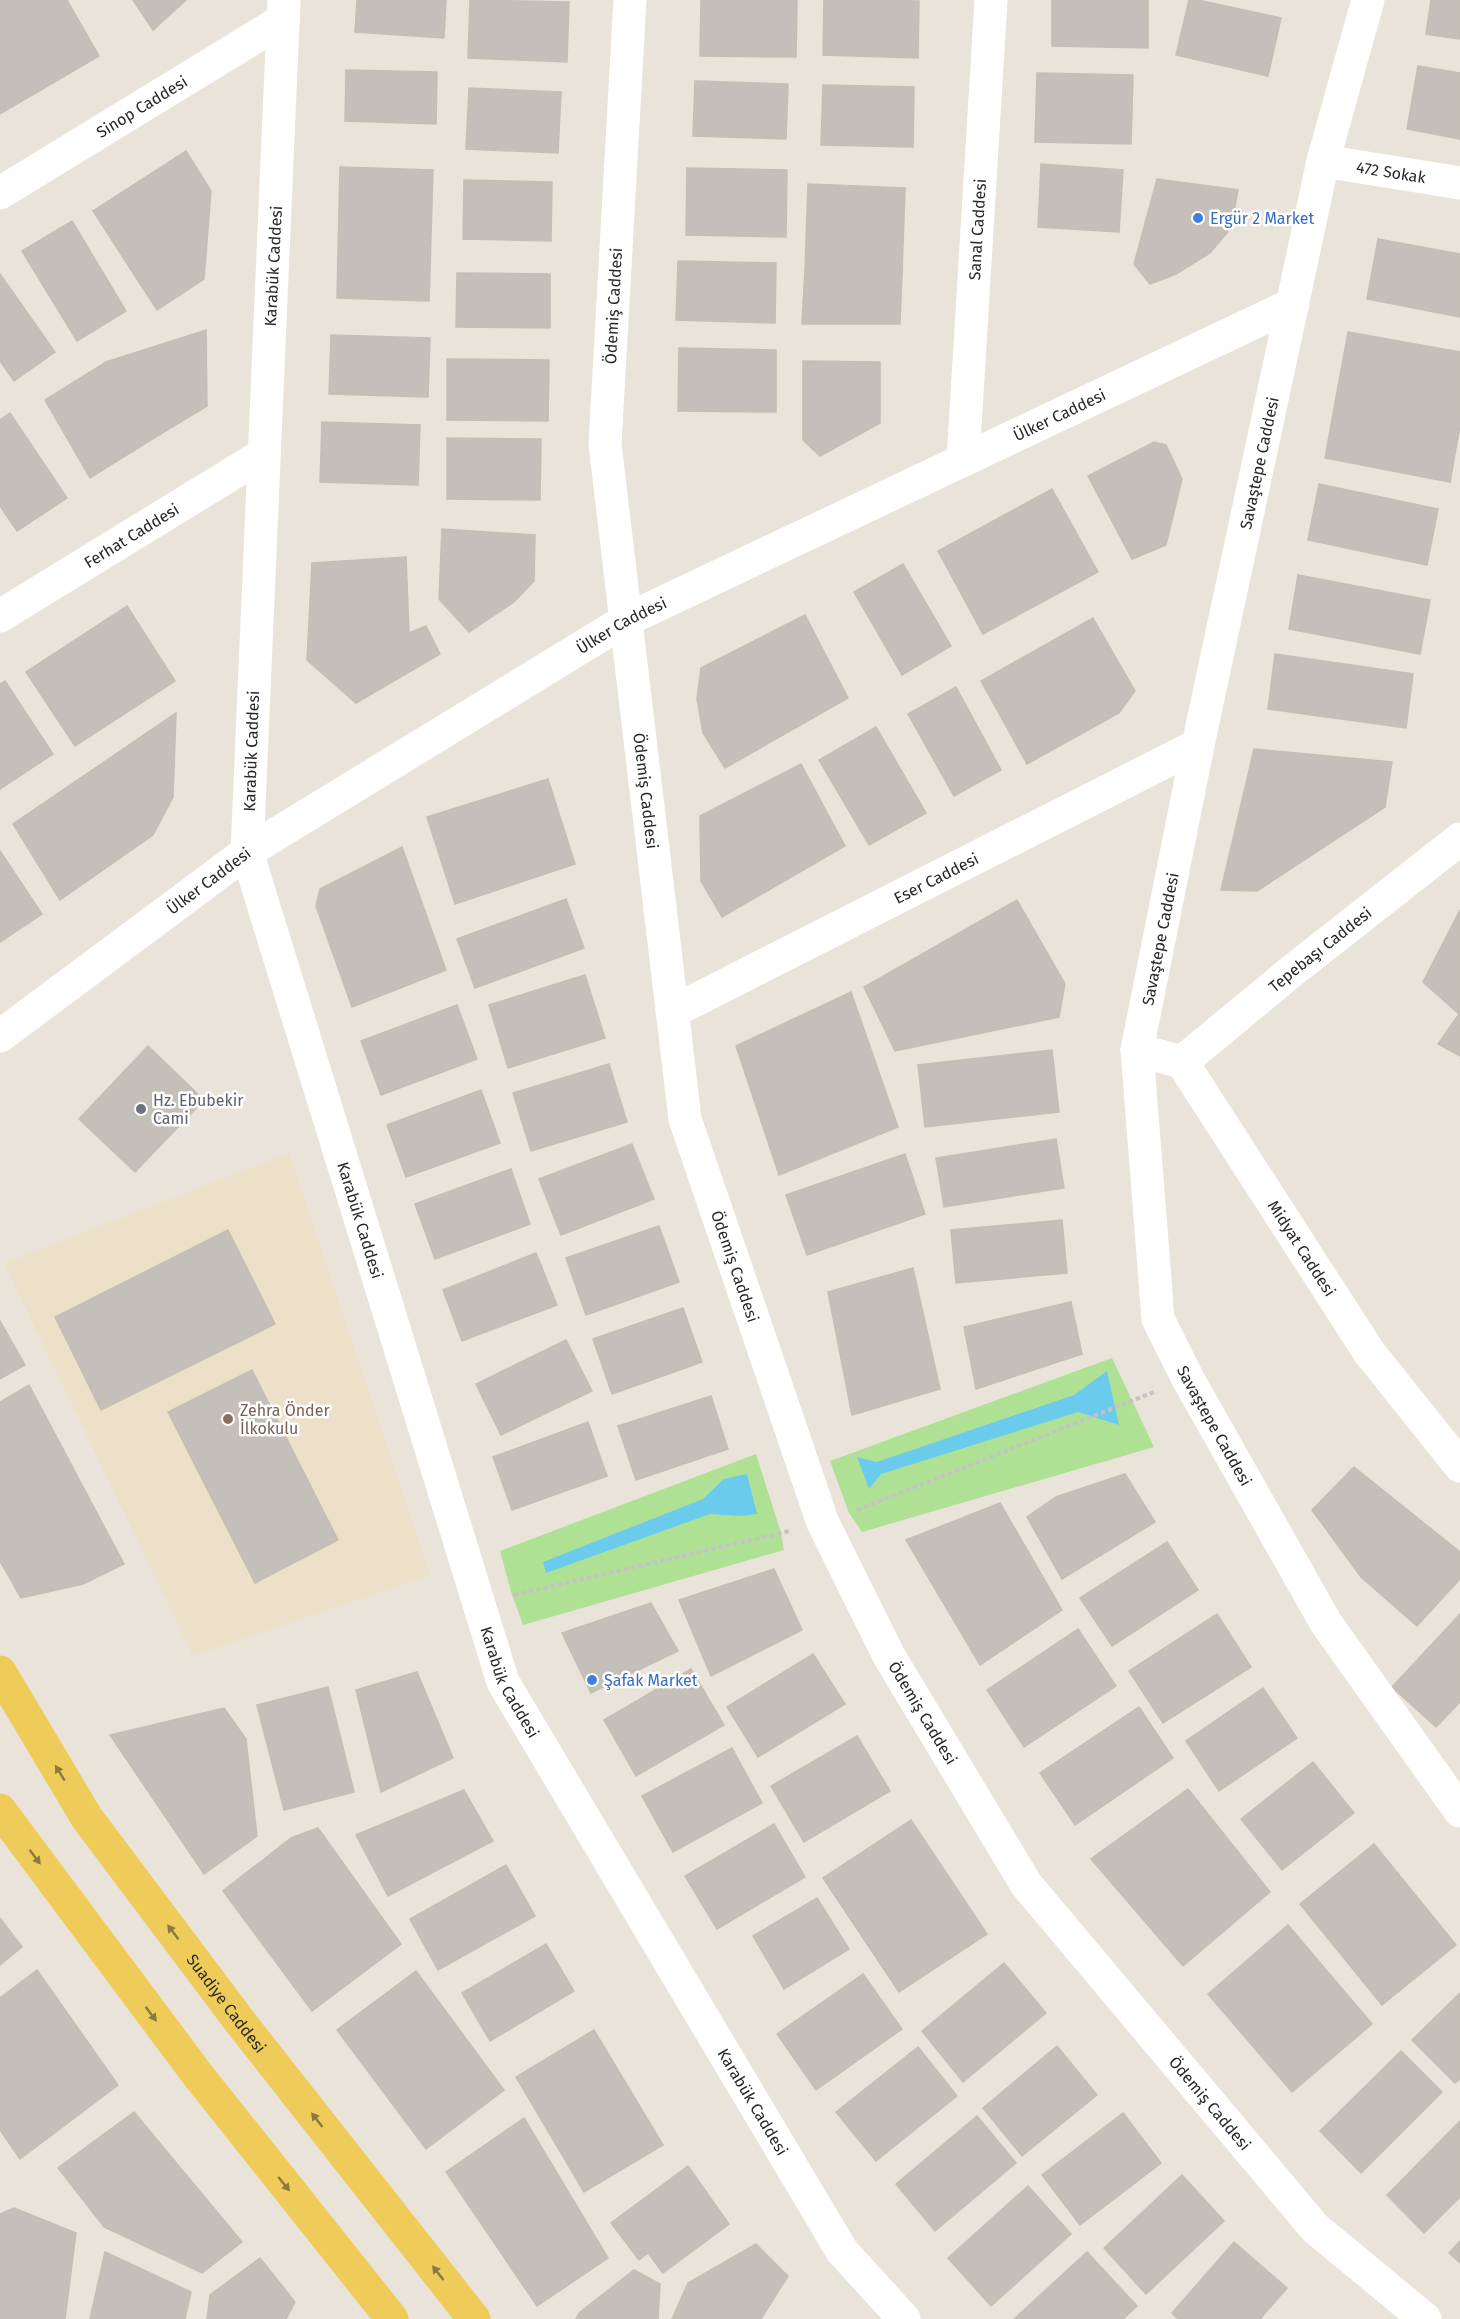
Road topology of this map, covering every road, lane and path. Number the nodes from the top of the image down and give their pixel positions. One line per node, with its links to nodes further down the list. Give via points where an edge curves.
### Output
1 (630, 0): 12 (street, Ödemiş Caddesi, via 605,444)
2 (992, 0): 10 (street, Sanal Caddesi)
3 (1368, 0): 5 (street, Savaştepe Caddesi)
4 (284, 10): 7 (street, Sinop Caddesi); 9 (street, Karabük Caddesi)
5 (1323, 161): 6 (street, 472 Sokak); 8 (street, Savaştepe Caddesi)
6 (1460, 183)
7 (0, 193)
8 (1293, 304): 10 (street, Ülker Caddesi); 13 (street, Savaştepe Caddesi)
9 (264, 454): 11 (street, Ferhat Caddesi); 15 (street, Karabük Caddesi)
10 (963, 460): 12 (street, Ülker Caddesi)
11 (0, 616)
12 (626, 620): 15 (street, Ülker Caddesi); 16 (street, Ödemiş Caddesi)
13 (1198, 744): 16 (street, Eser Caddesi); 18 (street, Savaştepe Caddesi)
14 (1460, 839): 19 (street, Tepebaşı Caddesi)
15 (247, 852): 17 (street, Ülker Caddesi); 26 (street, Karabük Caddesi, via 503,1682 842,2251)
16 (672, 1012): 27 (street, Ödemiş Caddesi, via 685,1119 823,1523 889,1656 1026,1884 1315,2228)
17 (0, 1036)
18 (1137, 1050): 19 (street); 23 (street, Savaştepe Caddesi, via 1158,1319 1326,1623)
19 (1182, 1062): 20 (street, Midyat Caddesi, via 1369,1352)
20 (1460, 1466)
21 (0, 1672): 25 (main road, Suadiye Caddesi, one-way to 21, via 241,2023 87,1818)
22 (0, 1810): 24 (main road, one-way to 24, via 197,2074)
23 (1460, 1811)
24 (392, 2319)
25 (474, 2319)
26 (904, 2319)
27 (1425, 2319)

